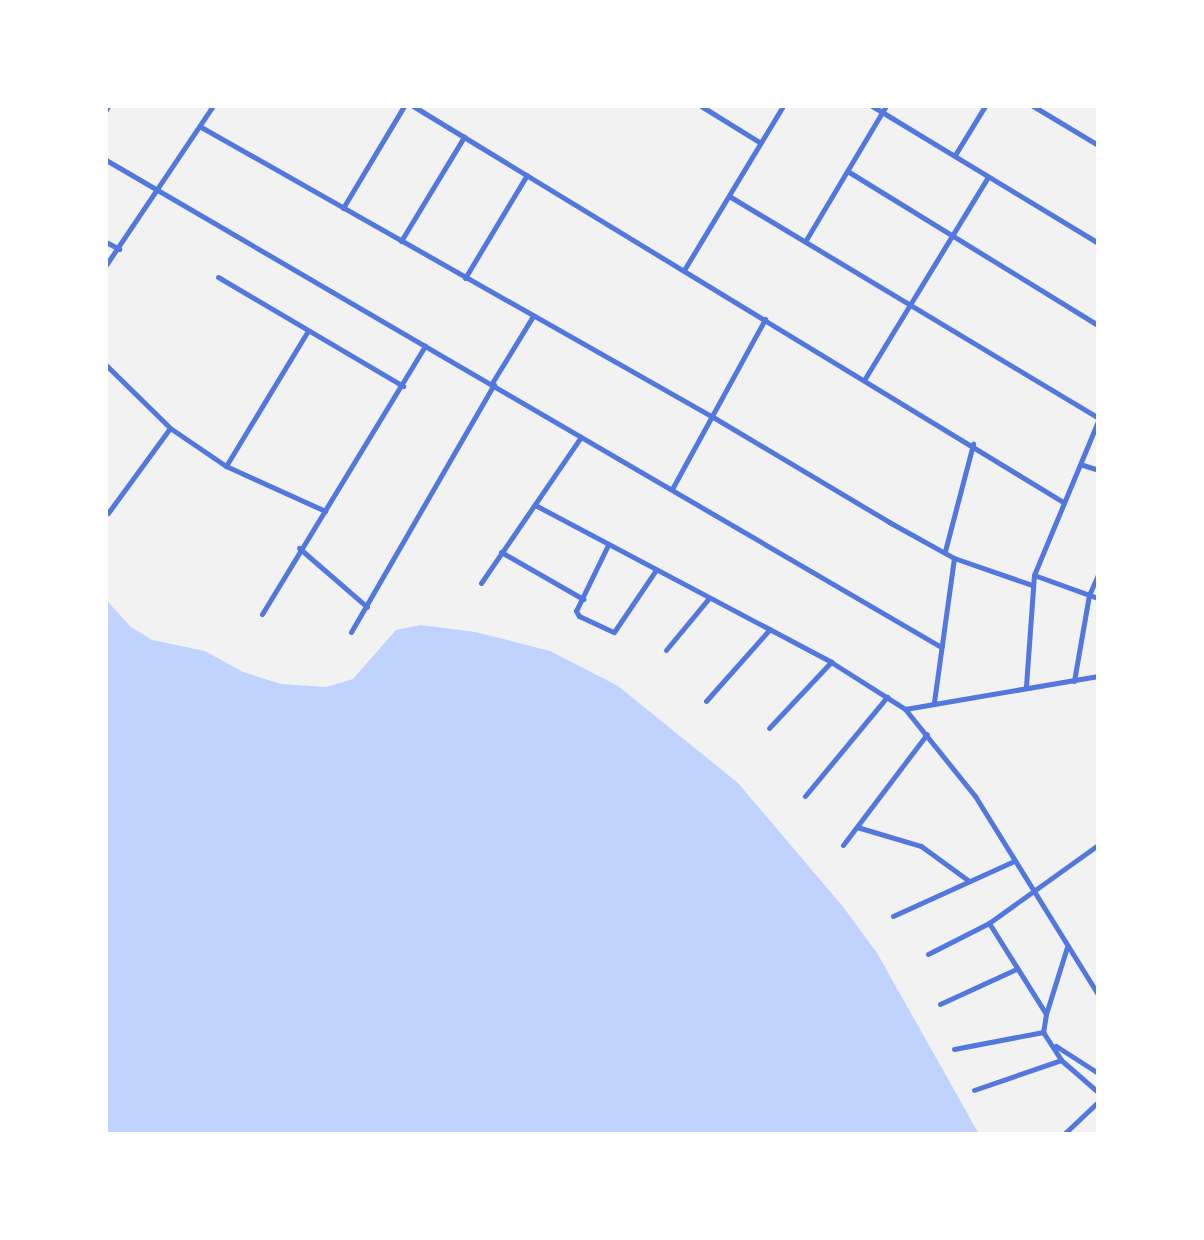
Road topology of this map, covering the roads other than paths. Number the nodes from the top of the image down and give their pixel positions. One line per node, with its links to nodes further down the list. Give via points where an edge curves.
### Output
1 (213, 106): 10 (street)
2 (404, 106): 21 (street)
3 (413, 106): 11 (street)
4 (701, 106): 12 (street)
5 (783, 106): 12 (street)
6 (872, 106): 9 (street)
7 (985, 106): 14 (street)
8 (1033, 106): 13 (street)
9 (884, 109): 14 (street); 16 (street)
10 (201, 127): 19 (street); 21 (street)
11 (464, 137): 17 (street); 24 (street)
12 (761, 143): 20 (street)
13 (1098, 145)
14 (955, 155): 18 (street)
15 (106, 160): 19 (street)
16 (849, 172): 22 (street); 23 (street)
17 (527, 175): 29 (street); 31 (street)
18 (988, 177): 22 (street); 26 (street)
19 (158, 193): 27 (street); 37 (street)
20 (729, 196): 23 (street); 29 (street)
21 (343, 208): 24 (street)
22 (954, 236): 32 (street); 35 (street)
23 (806, 240): 32 (street)
24 (401, 241): 31 (street)
25 (106, 242): 27 (street)
26 (1098, 243)
27 (119, 249): 28 (street)
28 (106, 265)
29 (684, 270): 34 (street)
30 (218, 277): 36 (street)
31 (465, 278): 33 (street)
32 (911, 302): 39 (street); 43 (street)
33 (533, 316): 40 (street); 42 (street)
34 (765, 319): 39 (street); 42 (street)
35 (1098, 325)
36 (307, 332): 41 (street); 48 (street)
37 (425, 346): 40 (street); 41 (street)
38 (106, 365): 44 (street)
39 (864, 380): 46 (street)
40 (493, 384): 45 (street); 69 (street)
41 (403, 386): 53 (street)
42 (713, 417): 50 (street); 57 (street)
43 (1098, 419): 47 (street)
44 (170, 428): 48 (street); 54 (street)
45 (581, 437): 50 (street); 52 (street)
46 (973, 443): 51 (street); 57 (street)
47 (1083, 465): 49 (street); 51 (street)
48 (226, 466): 53 (street)
49 (1098, 470)
50 (672, 489): 73 (street)
51 (1063, 502): 61 (street)
52 (535, 505): 55 (street); 58 (street)
53 (325, 511): 56 (street)
54 (108, 513)
55 (608, 545): 60 (street); 68 (street)
56 (299, 548): 69 (street); 70 (street)
57 (945, 551): 59 (street)
58 (501, 552): 63 (street); 68 (street)
59 (954, 558): 64 (street); 73 (street)
60 (656, 570): 66 (street); 68 (street, via 614,632 576,614)
61 (1034, 575): 64 (street); 65 (street)
62 (1098, 575): 65 (street)
63 (481, 583)
64 (1032, 585): 78 (street)
65 (1089, 595): 67 (street); 77 (street)
66 (709, 598): 71 (street); 74 (street)
67 (1098, 598)
68 (583, 599)
69 (367, 607): 72 (street)
70 (262, 614)
71 (770, 629): 75 (street); 80 (street, via 742,667)
72 (351, 632)
73 (941, 647): 81 (street)
74 (666, 650)
75 (831, 662): 79 (street); 83 (street)
76 (1098, 676): 77 (street)
77 (1074, 681): 78 (street)
78 (1026, 686): 81 (street)
79 (887, 697): 82 (street); 85 (street)
80 (706, 701)
81 (934, 702): 82 (street)
82 (905, 709): 84 (street)
83 (769, 728)
84 (927, 734): 86 (street); 89 (street, via 975,796)
85 (805, 796)
86 (857, 827): 87 (street); 90 (street, via 921,846)
87 (843, 845)
88 (1098, 845): 91 (street)
89 (1014, 861): 90 (street); 91 (street)
90 (969, 882): 92 (street)
91 (1033, 893): 93 (street); 94 (street)
92 (893, 916)
93 (989, 923): 95 (street); 96 (street)
94 (1067, 946): 97 (street); 99 (street)
95 (928, 954)
96 (1016, 969): 98 (street); 99 (street)
97 (1098, 994)
98 (940, 1004)
99 (1046, 1014): 100 (street)
100 (1043, 1032): 101 (street); 102 (street)
101 (1052, 1042): 103 (street); 104 (street)
102 (954, 1049)
103 (1061, 1060): 105 (street); 106 (street)
104 (1098, 1073)
105 (974, 1090)
106 (1098, 1092)
107 (1098, 1102): 108 (street)
108 (1064, 1134)

